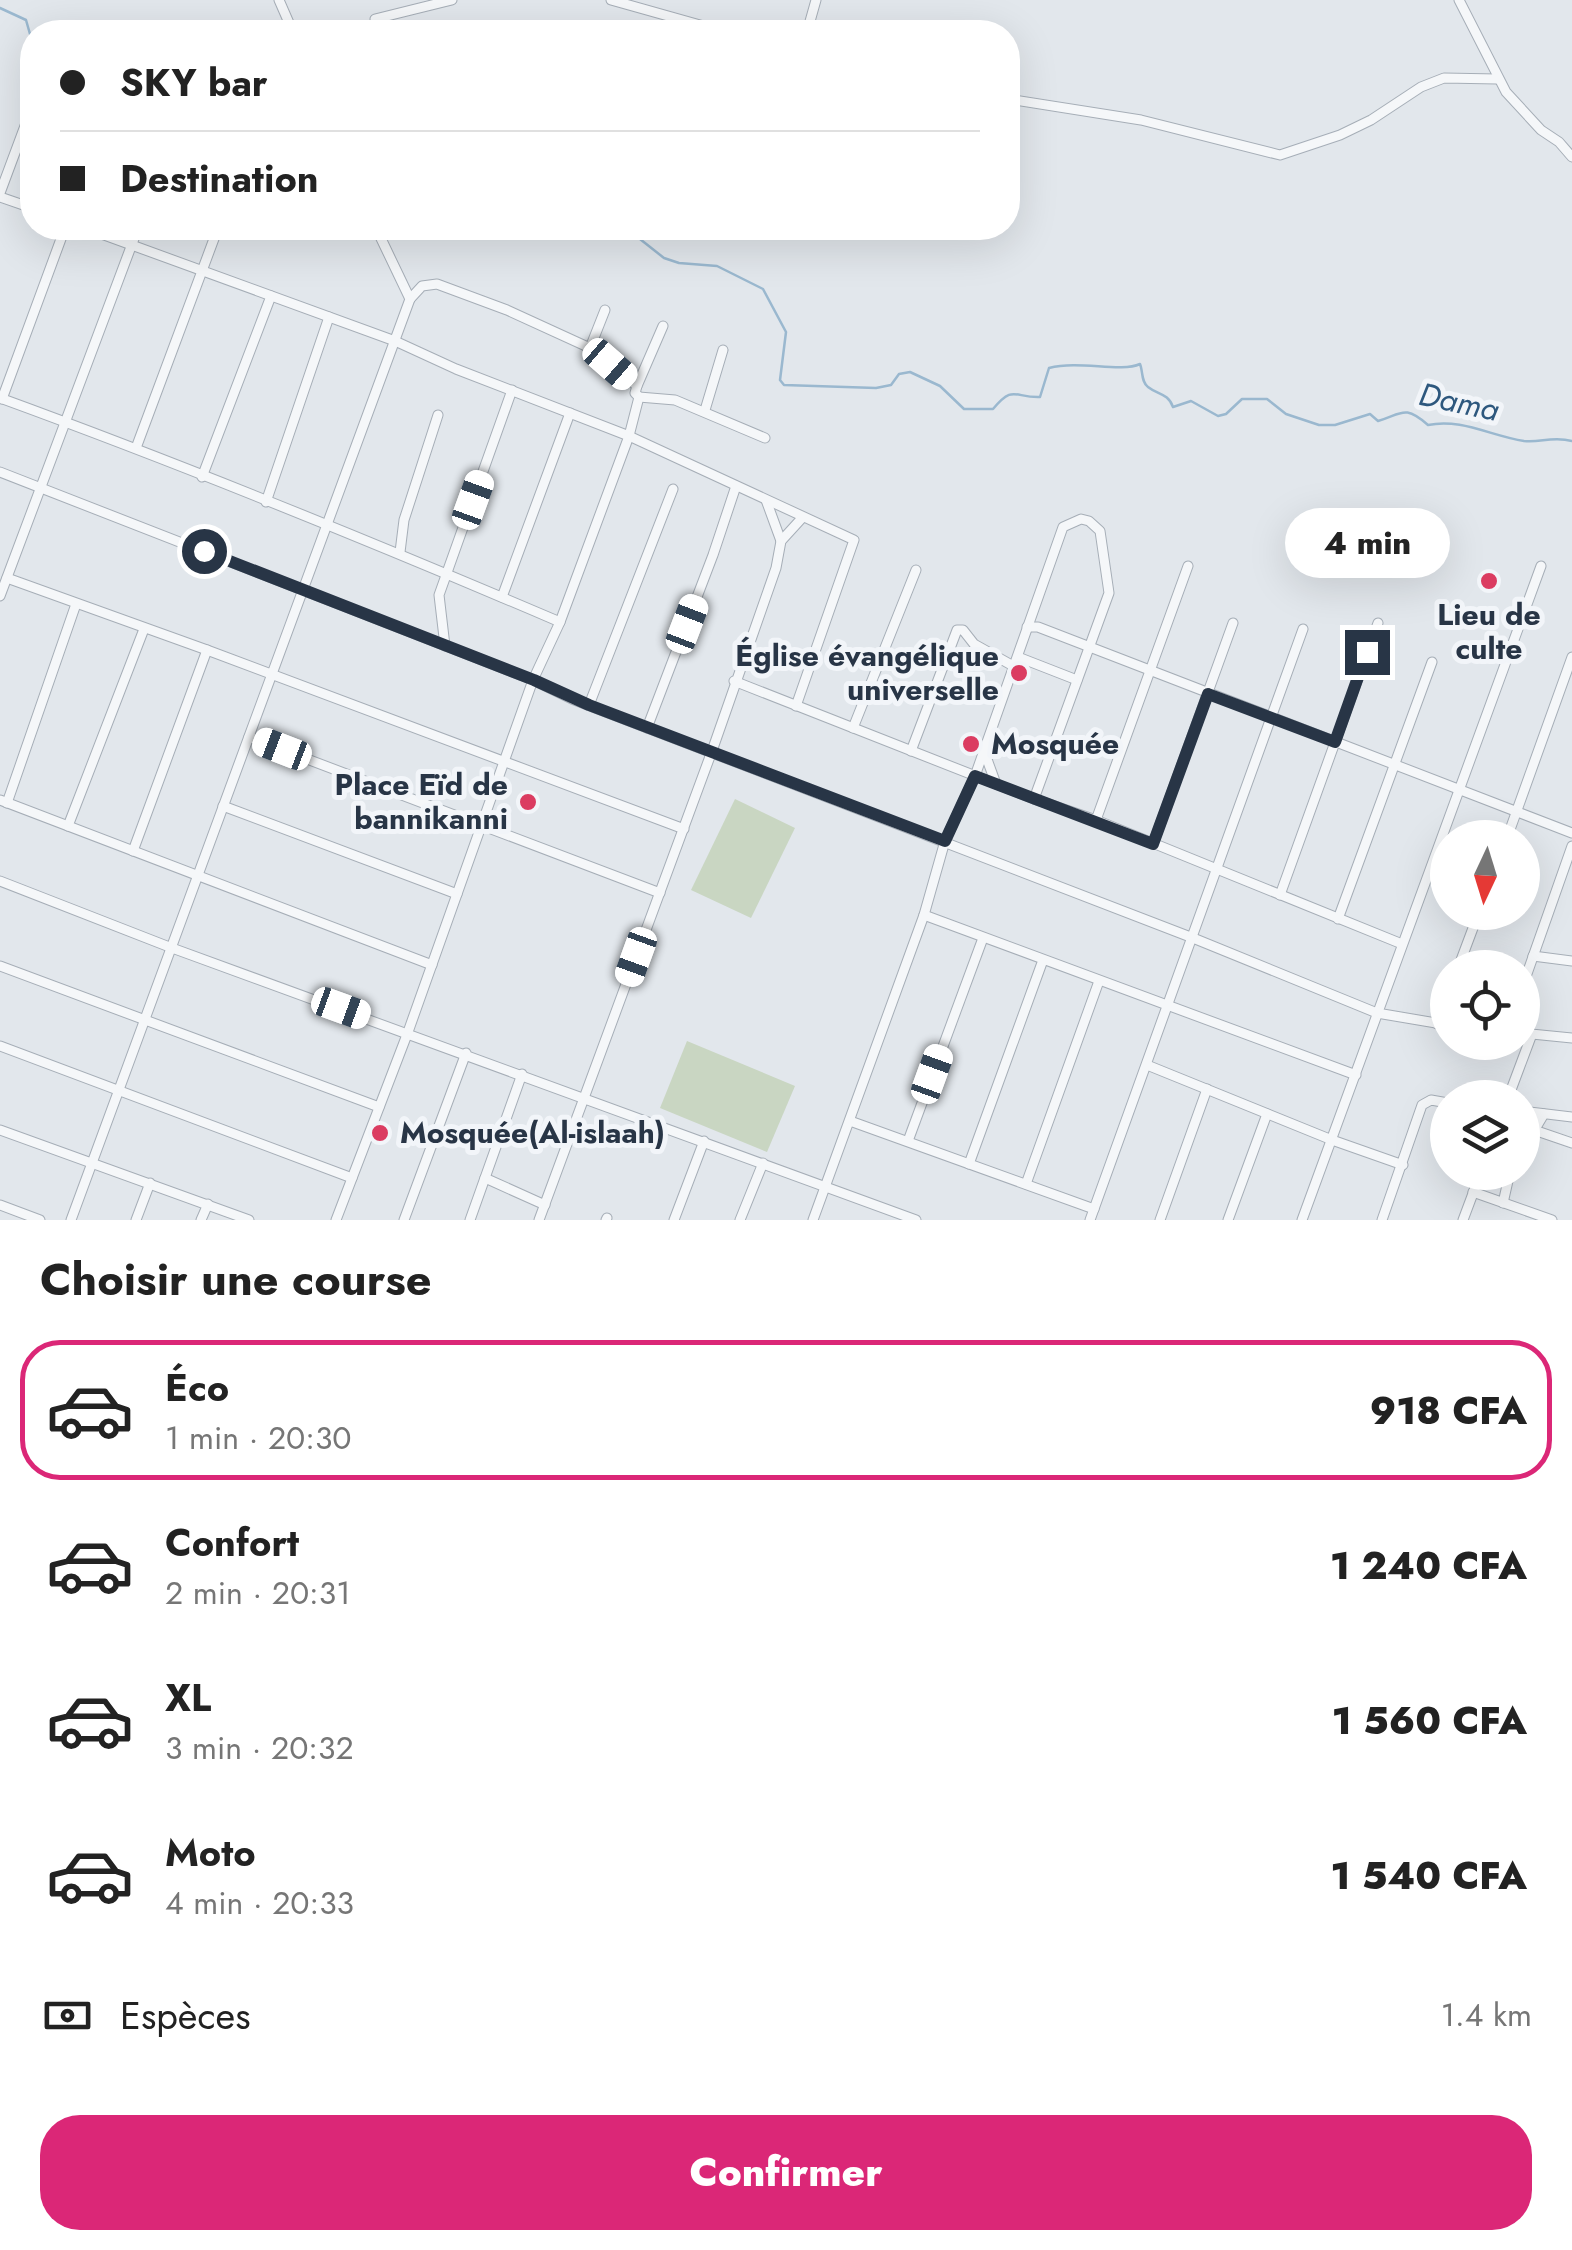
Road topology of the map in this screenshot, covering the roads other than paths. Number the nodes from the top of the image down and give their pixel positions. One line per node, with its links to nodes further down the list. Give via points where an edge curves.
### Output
1 (452, 0): 4 (street)
2 (611, 0): 5 (street)
3 (1458, 0): 6 (street)
4 (375, 19)
5 (682, 20)
6 (1497, 78): 7 (street, via 1444,78 1421,86 1340,136 1280,155 1160,124); 9 (street)
7 (1020, 101)
8 (20, 140): 10 (street)
9 (1572, 157)
10 (0, 195)
11 (60, 240): 28 (street)
12 (120, 240): 16 (street)
13 (134, 240): 16 (street)
14 (214, 240): 17 (street)
15 (382, 240): 19 (street)
16 (132, 244): 17 (street); 33 (street)
17 (202, 271): 18 (street); 36 (street)
18 (272, 296): 21 (street); 38 (street)
19 (410, 299): 23 (street); 24 (street, via 422,286 437,284)
20 (605, 310): 24 (street)
21 (329, 317): 23 (street); 43 (street)
22 (663, 326): 26 (street)
23 (395, 341): 27 (street); 45 (street)
24 (590, 348): 26 (street)
25 (723, 350): 30 (street)
26 (637, 386): 29 (street)
27 (512, 390): 31 (street); 51 (street)
28 (1, 398): 33 (street)
29 (639, 398): 30 (street); 34 (street)
30 (705, 410): 35 (street)
31 (570, 413): 34 (street); 55 (street)
32 (438, 415): 47 (street)
33 (65, 422): 36 (street); 39 (street)
34 (629, 436): 40 (street); 57 (street)
35 (765, 438)
36 (136, 448): 38 (street)
37 (0, 472): 39 (street)
38 (202, 477): 43 (street)
39 (40, 486): 52 (street); 53 (street)
40 (736, 486): 42 (street); 78 (street)
41 (673, 488): 75 (street)
42 (766, 500): 44 (street); 46 (street)
43 (266, 502): 45 (street)
44 (802, 518): 46 (street); 76 (street, via 855,543)
45 (328, 522): 47 (street); 53 (street)
46 (781, 541): 73 (street)
47 (400, 552): 51 (street)
48 (1188, 566): 69 (street)
49 (1542, 566): 89 (street)
50 (916, 570): 79 (street)
51 (447, 574): 55 (street); 63 (street, via 439,595)
52 (7, 578): 54 (street); 56 (street)
53 (302, 590): 63 (street); 70 (street)
54 (0, 596)
55 (502, 597): 57 (street)
56 (76, 604): 61 (street); 91 (street)
57 (560, 622): 71 (street)
58 (1233, 623): 74 (street)
59 (1378, 623): 81 (street)
60 (1028, 627): 64 (street); 64 (street, via 1063,528 1089,520 1100,531 1109,586); 67 (street)
61 (144, 629): 65 (street); 97 (street)
62 (1303, 629): 77 (street)
63 (446, 646): 71 (street)
64 (1090, 647): 69 (street); 72 (street)
65 (207, 650): 70 (street); 103 (street)
66 (1572, 657): 93 (street)
67 (1017, 662): 72 (street); 82 (street); 84 (street, via 980,648 958,630)
68 (1432, 662): 86 (street)
69 (1149, 669): 74 (street); 94 (street)
70 (272, 674): 80 (street); 85 (street)
71 (534, 680): 75 (street); 85 (street)
72 (1078, 680): 90 (street)
73 (734, 681): 76 (street); 83 (street)
74 (1208, 694): 77 (street); 101 (street)
75 (589, 705): 78 (street)
76 (796, 706): 79 (street)
77 (1272, 717): 81 (street); 104 (street)
78 (647, 728): 83 (street)
79 (853, 728): 84 (street)
80 (249, 736): 92 (street); 96 (street)
81 (1335, 742): 86 (street); 109 (street)
82 (984, 750): 87 (street); 88 (street)
83 (712, 751): 98 (street); 100 (street)
84 (910, 751): 87 (street)
85 (504, 761): 96 (street); 98 (street)
86 (1395, 764): 89 (street); 111 (street)
87 (975, 776): 88 (street); 100 (street)
88 (996, 784): 90 (street)
89 (1459, 790): 93 (street); 114 (street)
90 (1034, 800): 94 (street)
91 (3, 801): 97 (street)
92 (223, 806): 105 (street); 108 (street)
93 (1517, 811): 95 (street); 99 (street)
94 (1096, 820): 101 (street)
95 (1514, 820)
96 (482, 825): 107 (street); 108 (street)
97 (68, 826): 103 (street)
98 (684, 829): 107 (street)
99 (1572, 833)
100 (945, 841): 110 (street); 113 (street)
101 (1153, 844): 104 (street)
102 (1572, 846): 116 (street)
103 (133, 851): 105 (street)
104 (1216, 870): 109 (street); 113 (street)
105 (198, 876): 115 (street); 120 (street)
106 (0, 881): 115 (street)
107 (660, 893): 137 (street)
108 (456, 894): 120 (street)
109 (1280, 896): 111 (street)
110 (924, 915): 112 (street); 145 (street)
111 (1338, 919): 114 (street)
112 (983, 938): 118 (street); 150 (street)
113 (1193, 938): 123 (street); 124 (street)
114 (1402, 944): 124 (street)
115 (172, 948): 125 (street); 127 (street)
116 (1535, 950)
117 (1540, 957): 119 (street)
118 (1043, 960): 122 (street); 154 (street)
119 (1572, 961)
120 (432, 965): 127 (street)
121 (0, 966): 125 (street)
122 (1099, 981): 123 (street); 159 (street)
123 (1170, 1004): 132 (street); 134 (street)
124 (1377, 1013): 126 (street); 134 (street)
125 (146, 1021): 136 (street); 139 (street)
126 (1430, 1023)
127 (408, 1032): 131 (street); 139 (street)
128 (1540, 1035): 129 (street)
129 (1572, 1038)
130 (0, 1046): 136 (street)
131 (466, 1053): 133 (street); 175 (street)
132 (1147, 1065): 135 (street); 168 (street)
133 (522, 1074): 137 (street); 157 (street)
134 (1356, 1075): 148 (street)
135 (1207, 1089): 140 (street); 184 (street)
136 (120, 1090): 152 (street); 156 (street)
137 (585, 1097): 149 (street); 166 (street)
138 (1430, 1101): 155 (street, via 1422,1105)
139 (379, 1107): 156 (street)
140 (1267, 1114): 148 (street); 185 (street)
141 (1540, 1114): 142 (street)
142 (1544, 1114): 143 (street); 144 (street)
143 (1572, 1117)
144 (1540, 1120)
145 (850, 1121): 150 (street); 160 (street)
146 (0, 1130): 152 (street)
147 (1540, 1132): 151 (street)
148 (1332, 1140): 155 (street); 186 (street)
149 (704, 1141): 153 (street); 178 (street)
150 (908, 1142): 154 (street)
151 (1572, 1143)
152 (94, 1163): 158 (street); 170 (street)
153 (762, 1163): 160 (street); 179 (street)
154 (968, 1164): 159 (street)
155 (1402, 1164): 187 (street)
156 (352, 1178): 174 (street)
157 (485, 1178): 166 (street); 176 (street)
158 (150, 1183): 164 (street); 171 (street)
159 (1026, 1184): 168 (street)
160 (826, 1186): 167 (street); 180 (street)
161 (1506, 1190): 163 (street)
162 (1474, 1192): 163 (street); 188 (street)
163 (1504, 1202): 189 (street)
164 (208, 1204): 172 (street); 173 (street)
165 (0, 1205): 169 (street)
166 (545, 1205): 177 (street)
167 (886, 1209): 181 (street); 182 (street)
168 (1094, 1209): 183 (street)
169 (40, 1220)
170 (71, 1220)
171 (136, 1220)
172 (202, 1220)
173 (249, 1220)
174 (336, 1220)
175 (404, 1220)
176 (470, 1220)
177 (539, 1220)
178 (674, 1220)
179 (740, 1220)
180 (813, 1220)
181 (882, 1220)
182 (916, 1220)
183 (1090, 1220)
184 (1160, 1220)
185 (1228, 1220)
186 (1302, 1220)
187 (1382, 1220)
188 (1463, 1220)
189 (1552, 1220)

